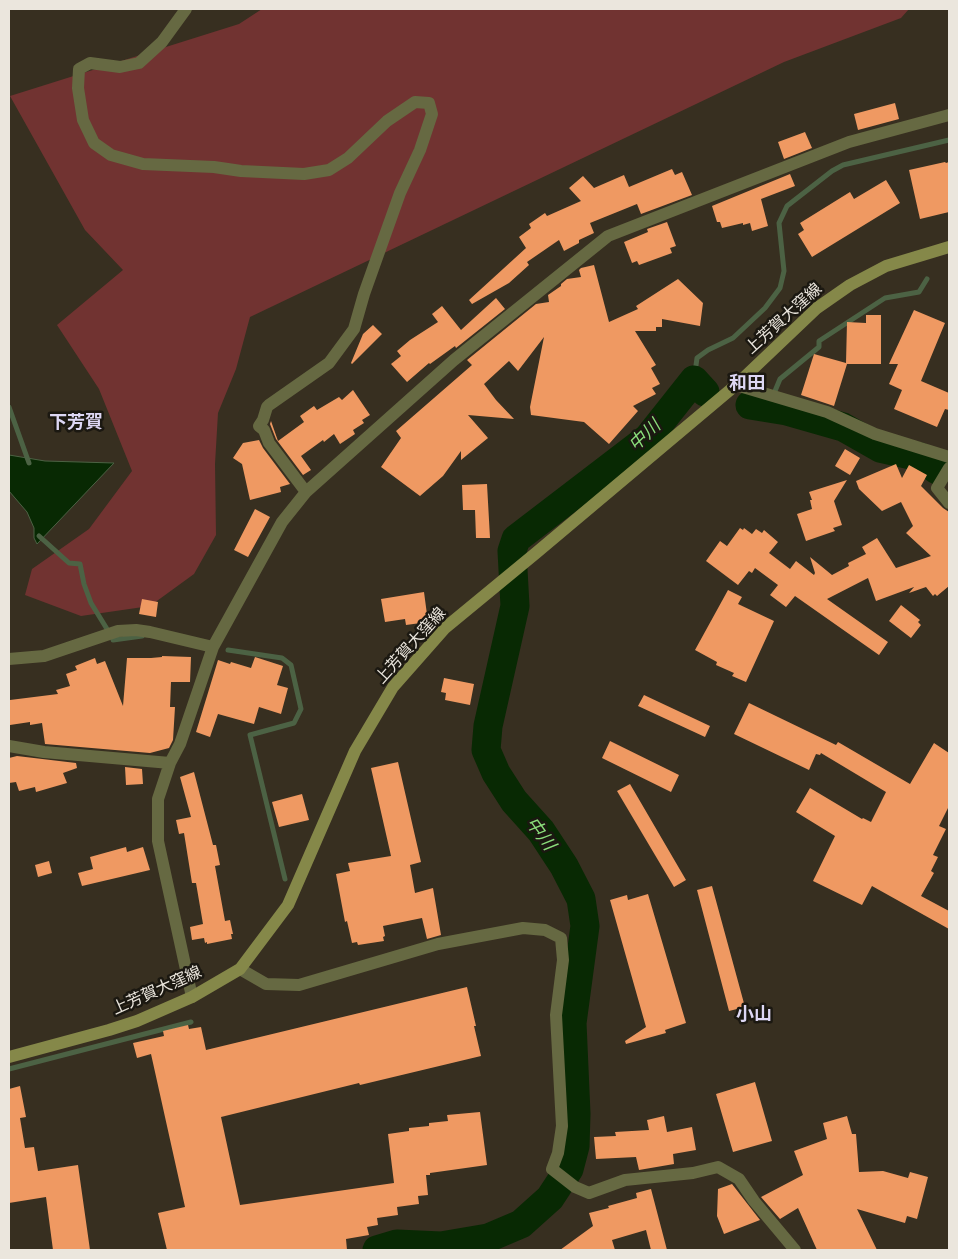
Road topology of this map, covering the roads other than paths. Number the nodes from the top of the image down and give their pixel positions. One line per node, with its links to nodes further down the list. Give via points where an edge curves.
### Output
1 (186, 9): 7 (street, via 162,42 139,63 120,67 90,63 79,69 83,120 94,144 111,155 144,164 304,174 329,170 348,158 387,121 415,102 429,103 432,114 400,193 354,329 329,363 267,407 259,426)
2 (949, 115): 7 (street, via 848,142 608,236 454,360)
3 (949, 247): 4 (main road, 上芳賀大窪線, via 886,266 850,285 817,308)
4 (736, 385): 5 (street, via 827,412 874,434); 13 (main road, 上芳賀大窪線, via 445,628 393,687 355,750 288,905)
5 (949, 458)
6 (949, 468): 8 (street, via 937,488)
7 (306, 492): 9 (street, via 282,522)
8 (949, 503)
9 (213, 647): 10 (street, via 150,632 118,631 44,656); 12 (street, via 180,744)
10 (9, 659)
11 (9, 746): 12 (street)
12 (170, 763): 14 (street, via 158,799 158,841)
13 (240, 969): 14 (main road, 上芳賀大窪線); 16 (street, via 266,984 299,985 438,944 523,928 545,930 561,938 563,960 556,1015 562,1126 552,1169 589,1193 625,1180 718,1167 739,1179)
14 (192, 997): 15 (main road, 上芳賀大窪線, via 137,1021)
15 (9, 1057)
16 (795, 1250)

